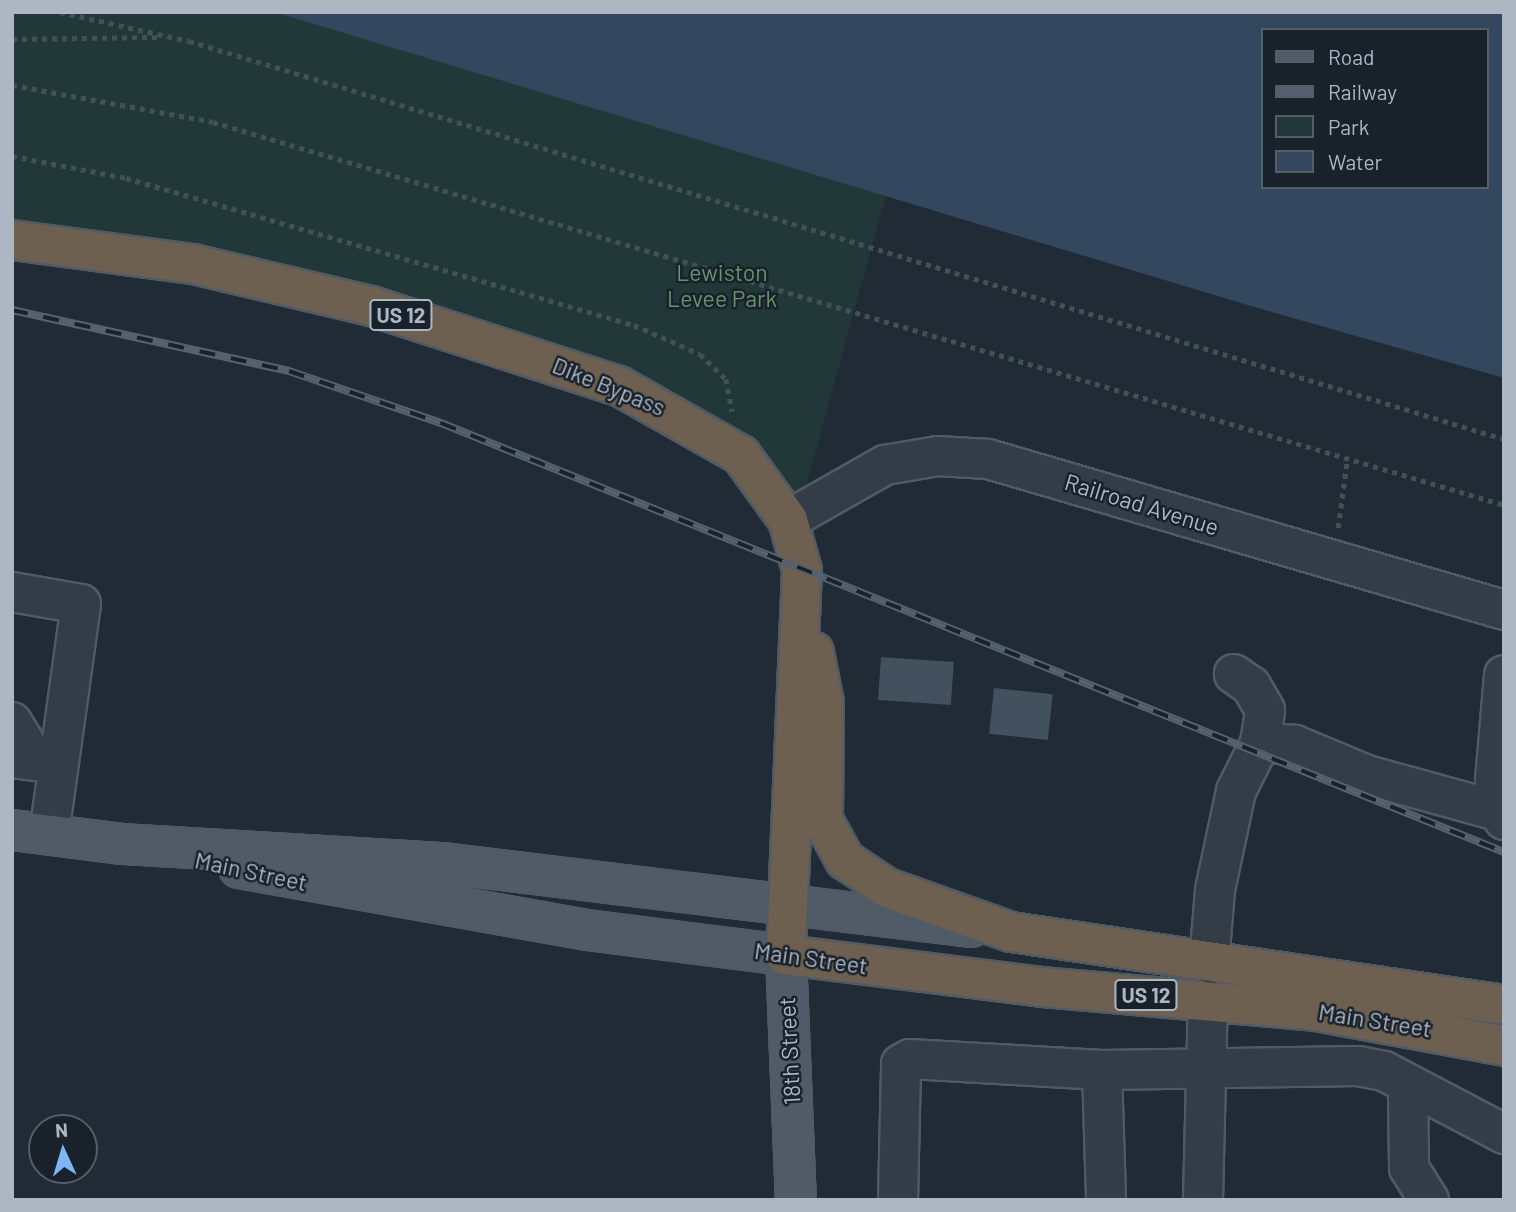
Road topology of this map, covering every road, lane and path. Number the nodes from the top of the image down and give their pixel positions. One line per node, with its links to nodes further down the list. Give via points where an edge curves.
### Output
1 (60, 12): 2 (path)
2 (168, 37): 3 (path); 8 (path)
3 (12, 39)
4 (12, 85): 9 (path, via 213,122)
5 (12, 156): 7 (path, via 126,178 634,325 700,354 726,379)
6 (12, 240): 11 (highway, Dike Bypass / US 12, via 279,283 607,382 725,442 759,474)
7 (730, 408)
8 (1504, 439)
9 (1347, 460): 10 (path); 12 (path)
10 (1504, 505)
11 (788, 520): 12 (street, Railroad Avenue, via 885,465 963,456); 14 (highway, Dike Bypass / US 12)
12 (1334, 561): 15 (street, Railroad Avenue)
13 (12, 592): 20 (street, via 81,604)
14 (803, 602): 24 (highway, Dike Bypass / US 12); 25 (highway, US 12, via 824,703 820,793 833,846 887,888)
15 (1504, 610)
16 (1234, 674): 19 (street, via 1251,686 1265,710)
17 (1504, 675): 21 (street, via 1496,744)
18 (12, 722): 20 (street)
19 (1259, 743): 21 (street, via 1295,746 1367,775); 27 (street, via 1236,791 1215,890)
20 (34, 760): 22 (street)
21 (1501, 815)
22 (31, 833): 23 (main road, Main Street)
23 (122, 844): 24 (main road, Main Street, via 443,863); 26 (main road, Main Street, via 420,902)
24 (785, 903): 25 (main road, Main Street / US 12); 26 (highway, 18th Street / US 12)
25 (1011, 932): 27 (highway, Main Street / US 12)
26 (786, 955): 28 (highway, Main Street / US 12); 36 (main road, 18th Street)
27 (1209, 962): 29 (highway, Main Street / US 12)
28 (1208, 1000): 30 (highway, Main Street / US 12); 33 (street)
29 (1504, 1005)
30 (1393, 1022): 31 (highway, Main Street / US 12); 34 (street)
31 (1504, 1046)
32 (1102, 1070): 33 (street); 37 (street, via 910,1059 901,1064); 38 (street)
33 (1207, 1070): 34 (street, via 1358,1066); 39 (street)
34 (1396, 1078): 35 (street); 40 (street, via 1409,1168)
35 (1504, 1134)
36 (796, 1200)
37 (898, 1200)
38 (1106, 1200)
39 (1203, 1200)
40 (1429, 1200)

